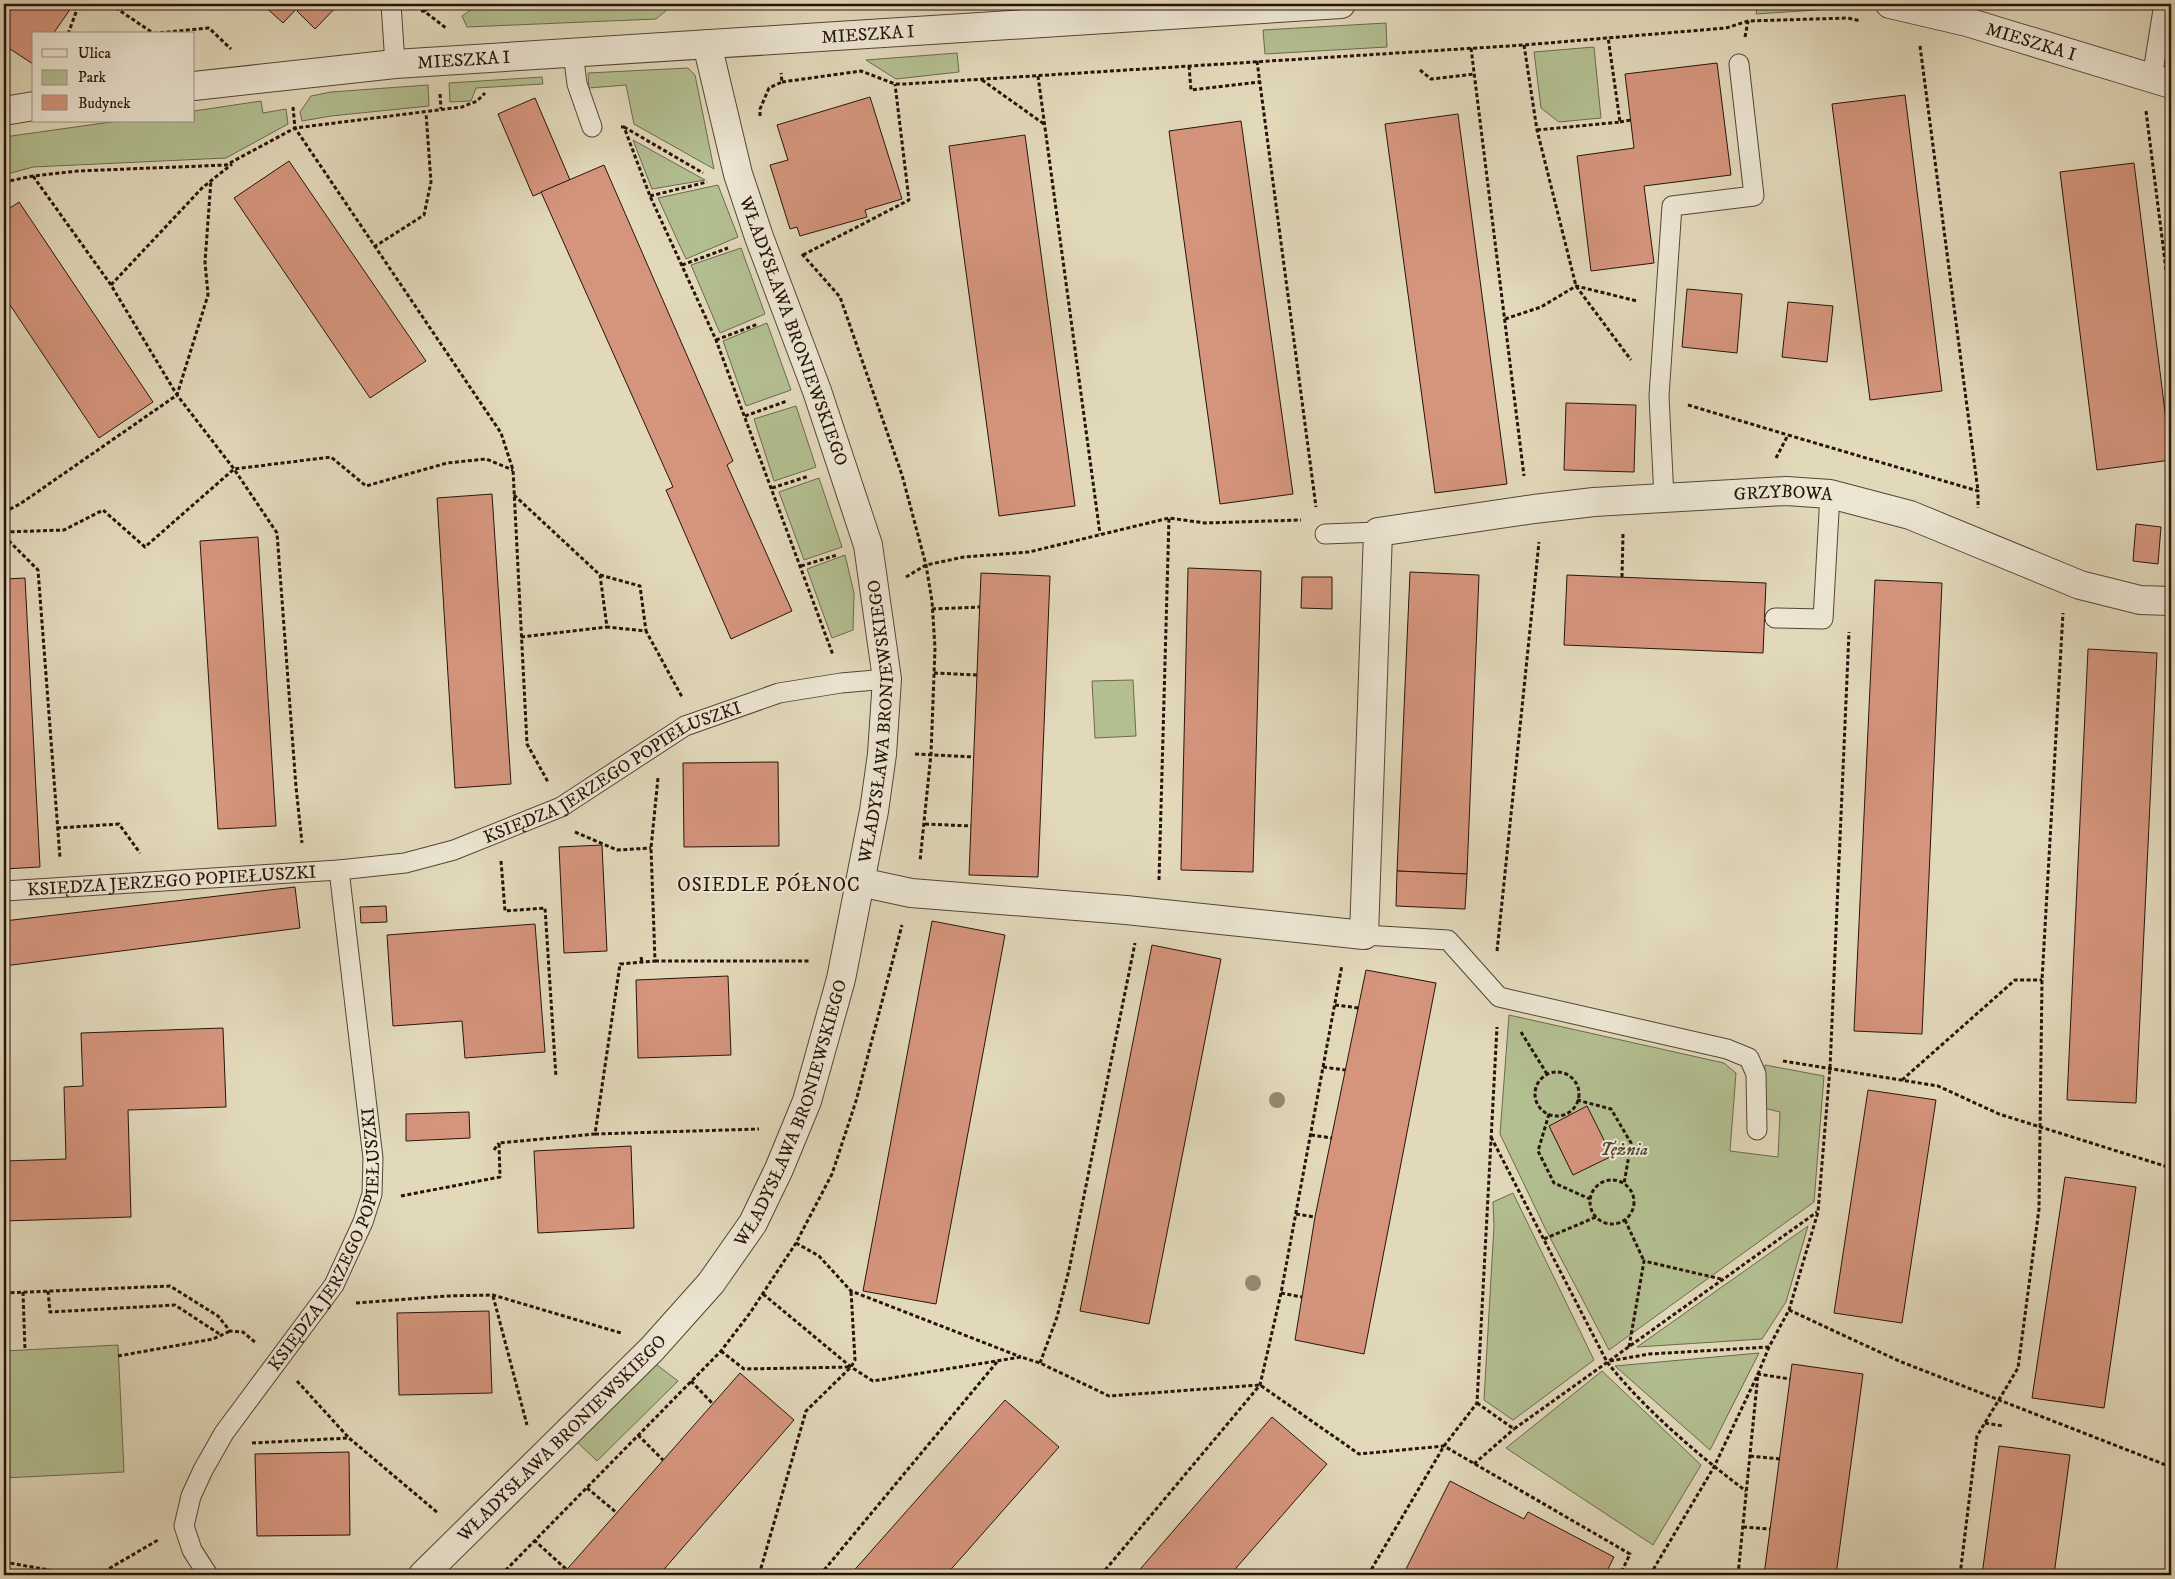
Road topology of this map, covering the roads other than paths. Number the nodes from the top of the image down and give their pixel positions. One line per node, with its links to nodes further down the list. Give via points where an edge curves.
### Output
1 (391, 4): 9 (lane, MIESZKA I)
2 (1341, 4): 6 (street, MIESZKA I)
3 (1890, 4): 5 (street, MIESZKA I)
4 (2164, 4): 12 (lane)
5 (1969, 13): 12 (street, MIESZKA I)
6 (979, 15): 7 (street, MIESZKA I)
7 (707, 44): 8 (street, MIESZKA I); 22 (street, WŁADYSŁAWA BRONIEWSKIEGO, via 738,174 817,391 868,545)
8 (574, 52): 9 (street, MIESZKA I); 15 (lane, via 578,84)
9 (395, 64): 11 (street, MIESZKA I)
10 (1739, 64): 17 (lane, via 1754,196 1672,206 1659,396)
11 (195, 86)
12 (2156, 88)
13 (32, 106): 14 (street)
14 (4, 111)
15 (592, 127)
16 (1830, 494): 17 (street, GRZYBOWA, via 1786,491); 20 (street, GRZYBOWA, via 1910,515 2080,585 2140,600); 21 (lane, via 1823,619)
17 (1664, 498): 18 (street, GRZYBOWA, via 1534,509)
18 (1378, 532): 19 (lane); 26 (street)
19 (1325, 534)
20 (2171, 601)
21 (1775, 618)
22 (887, 679): 23 (lane, KSIĘDZA JERZEGO POPIEŁUSZKI, via 779,693 733,707 685,726 561,806 454,850 404,863); 24 (street, WŁADYSŁAWA BRONIEWSKIEGO, via 882,754)
23 (339, 870): 25 (lane, KSIĘDZA JERZEGO POPIEŁUSZKI); 28 (lane, KSIĘDZA JERZEGO POPIEŁUSZKI, via 373,1158 372,1194 334,1285 224,1433 195,1487 184,1526 192,1550)
24 (860, 882): 26 (street, via 911,893 1126,910); 29 (street, WŁADYSŁAWA BRONIEWSKIEGO, via 841,979 807,1101 753,1223 711,1282 652,1349)
25 (4, 892)
26 (1356, 934): 27 (lane, via 1448,940 1499,997 1727,1048 1749,1058 1756,1074)
27 (1757, 1130)
28 (208, 1575)
29 (423, 1575)

